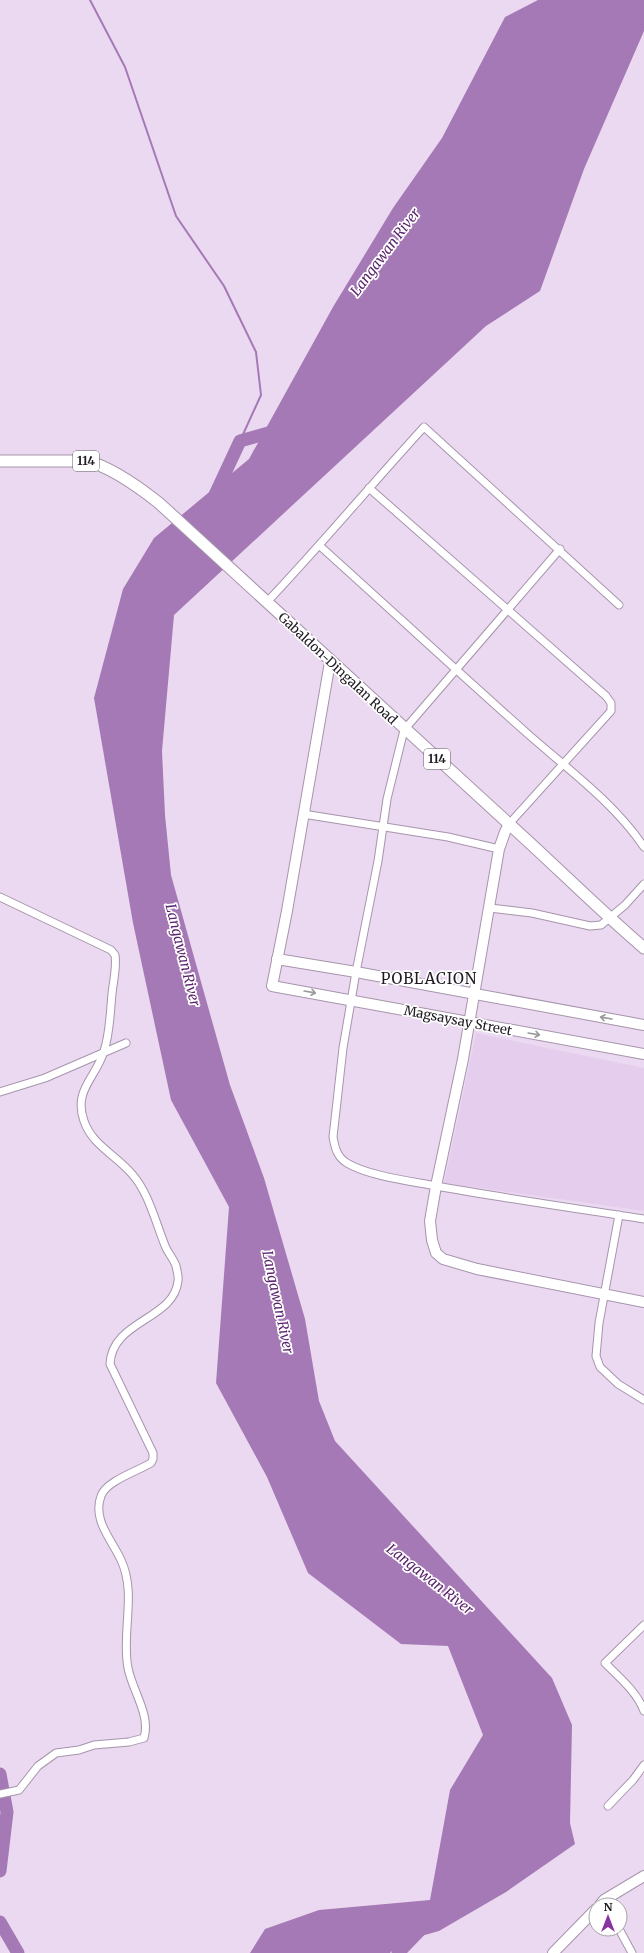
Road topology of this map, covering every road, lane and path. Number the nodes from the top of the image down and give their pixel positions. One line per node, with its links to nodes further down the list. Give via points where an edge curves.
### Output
1 (0, 462): 5 (main road, Gabaldon-Dingalan Road / 114, via 87,461 98,464 137,486 159,503)
2 (369, 488): 3 (street); 4 (street, via 424,427); 7 (street)
3 (320, 546): 5 (street); 9 (street)
4 (560, 549): 6 (street); 7 (street)
5 (267, 602): 8 (main road, Gabaldon-Dingalan Road / 114)
6 (619, 605)
7 (508, 610): 9 (street); 11 (street, via 611,703 611,711)
8 (330, 662): 10 (main road, Gabaldon-Dingalan Road / 114); 12 (street)
9 (457, 671): 10 (street); 11 (street)
10 (404, 730): 13 (main road, Gabaldon-Dingalan Road / 114); 14 (street, via 394,767)
11 (563, 764): 13 (street); 15 (street, via 594,791)
12 (303, 814): 14 (street); 22 (street)
13 (509, 824): 16 (street); 20 (main road, Gabaldon-Dingalan Road / 114)
14 (384, 826): 16 (street); 23 (street)
15 (644, 847)
16 (499, 849): 19 (street)
17 (644, 884): 20 (street)
18 (0, 896): 29 (street, via 111,950 115,955 110,1021)
19 (490, 908): 20 (street, via 532,913 590,926 602,925); 24 (street)
20 (609, 918): 21 (main road, Gabaldon-Dingalan Road / 114)
21 (644, 948)
22 (277, 960): 23 (street); 25 (street, Magsaysay Street, one-way to 25, via 272,986)
23 (356, 972): 24 (street); 25 (street)
24 (474, 994): 26 (street); 27 (street, one-way to 24)
25 (351, 999): 26 (street, Magsaysay Street); 32 (street, via 334,1122 336,1152 346,1163 362,1170)
26 (469, 1023): 30 (street, Magsaysay Street, one-way to 30); 32 (street)
27 (644, 1025)
28 (126, 1043): 29 (street)
29 (104, 1052): 31 (street, via 45,1078); 41 (street, via 82,1094 80,1106 84,1122 90,1135 133,1174 176,1266 178,1280 175,1293 162,1309 141,1321 113,1347 110,1364 147,1440 153,1459 144,1467 109,1485 100,1500 105,1532 122,1562 126,1575 126,1657 133,1687 144,1714 146,1732 144,1738 129,1742 94,1745 56,1753 38,1766 19,1790)
30 (644, 1054)
31 (0, 1092)
32 (436, 1186): 33 (street); 35 (street, via 430,1231 436,1252 443,1259 477,1269)
33 (619, 1215): 34 (street); 35 (street)
34 (644, 1219)
35 (605, 1294): 36 (street); 37 (street, via 596,1356 600,1366 618,1384)
36 (644, 1302)
37 (644, 1400)
38 (644, 1625): 39 (street, via 604,1663 627,1686)
39 (644, 1712)
40 (644, 1765): 42 (street)
41 (0, 1794)
42 (608, 1806)
43 (644, 1876): 44 (street)
44 (613, 1897)
45 (588, 1917): 47 (street)
46 (623, 1937): 48 (street)
47 (553, 1953)
48 (632, 1953)

